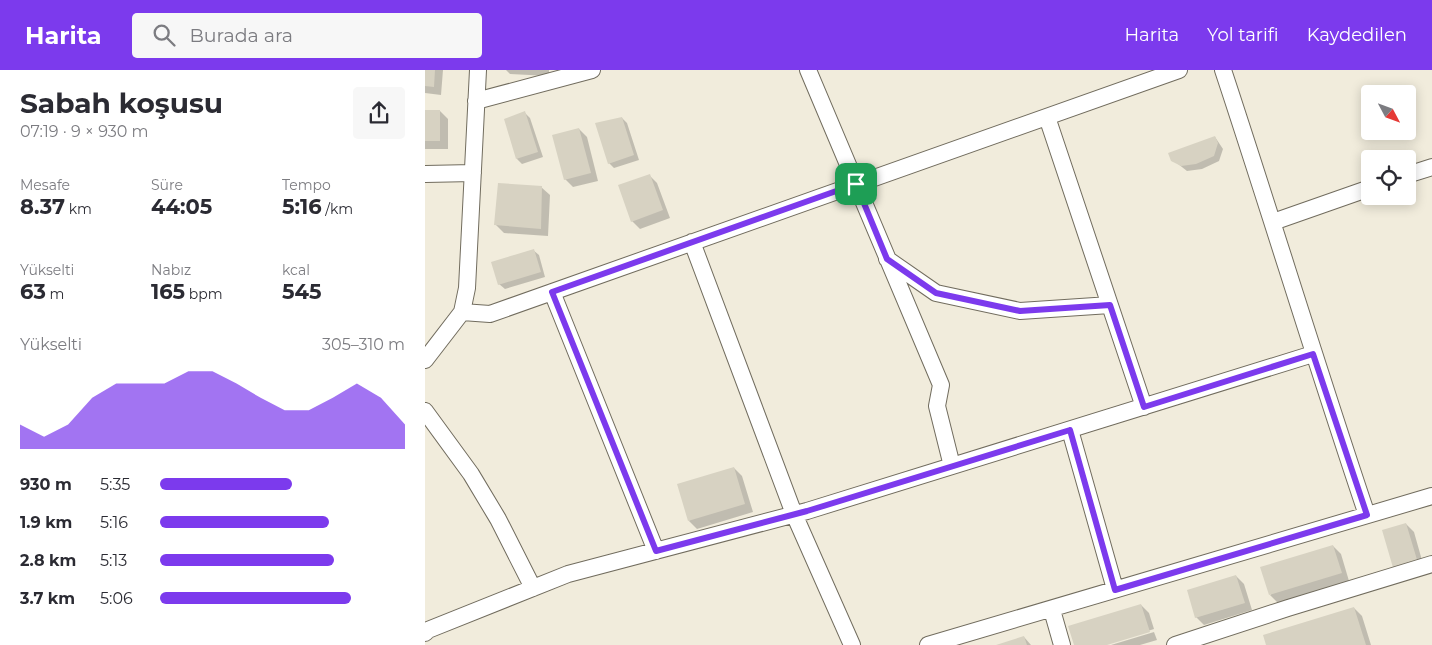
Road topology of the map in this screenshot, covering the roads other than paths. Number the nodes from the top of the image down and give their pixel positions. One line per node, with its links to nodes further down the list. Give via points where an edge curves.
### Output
1 (478, 70): 6 (street)
2 (592, 70): 6 (street)
3 (808, 70): 12 (street)
4 (1179, 70): 7 (street)
5 (1223, 70): 14 (street)
6 (477, 100): 10 (street)
7 (1047, 117): 12 (street); 18 (street)
8 (1432, 167): 9 (street)
9 (1416, 172)
10 (473, 173): 11 (street); 19 (street, via 467,288)
11 (425, 174)
12 (856, 184): 15 (street); 16 (street)
13 (1361, 191): 14 (street)
14 (1273, 222): 20 (street)
15 (692, 242): 17 (street); 27 (street)
16 (887, 259): 18 (street, via 936,293 1020,311); 25 (street, via 941,385 937,406)
17 (552, 292): 19 (street, via 490,314); 29 (street)
18 (1110, 305): 22 (street)
19 (462, 312): 21 (street)
20 (1313, 354): 22 (street); 28 (street)
21 (425, 360)
22 (1144, 407): 24 (street)
23 (425, 410): 31 (street, via 471,474)
24 (1070, 430): 25 (street); 32 (street)
25 (952, 466): 27 (street)
26 (1432, 496): 28 (street)
27 (794, 514): 29 (street); 35 (street)
28 (1367, 515): 32 (street)
29 (656, 551): 31 (street, via 568,574)
30 (1432, 564): 38 (street)
31 (533, 588): 34 (street)
32 (1115, 590): 33 (street)
33 (1052, 610): 36 (street); 37 (street)
34 (425, 633)
35 (851, 645)
36 (928, 645)
37 (1062, 645)
38 (1175, 645)

